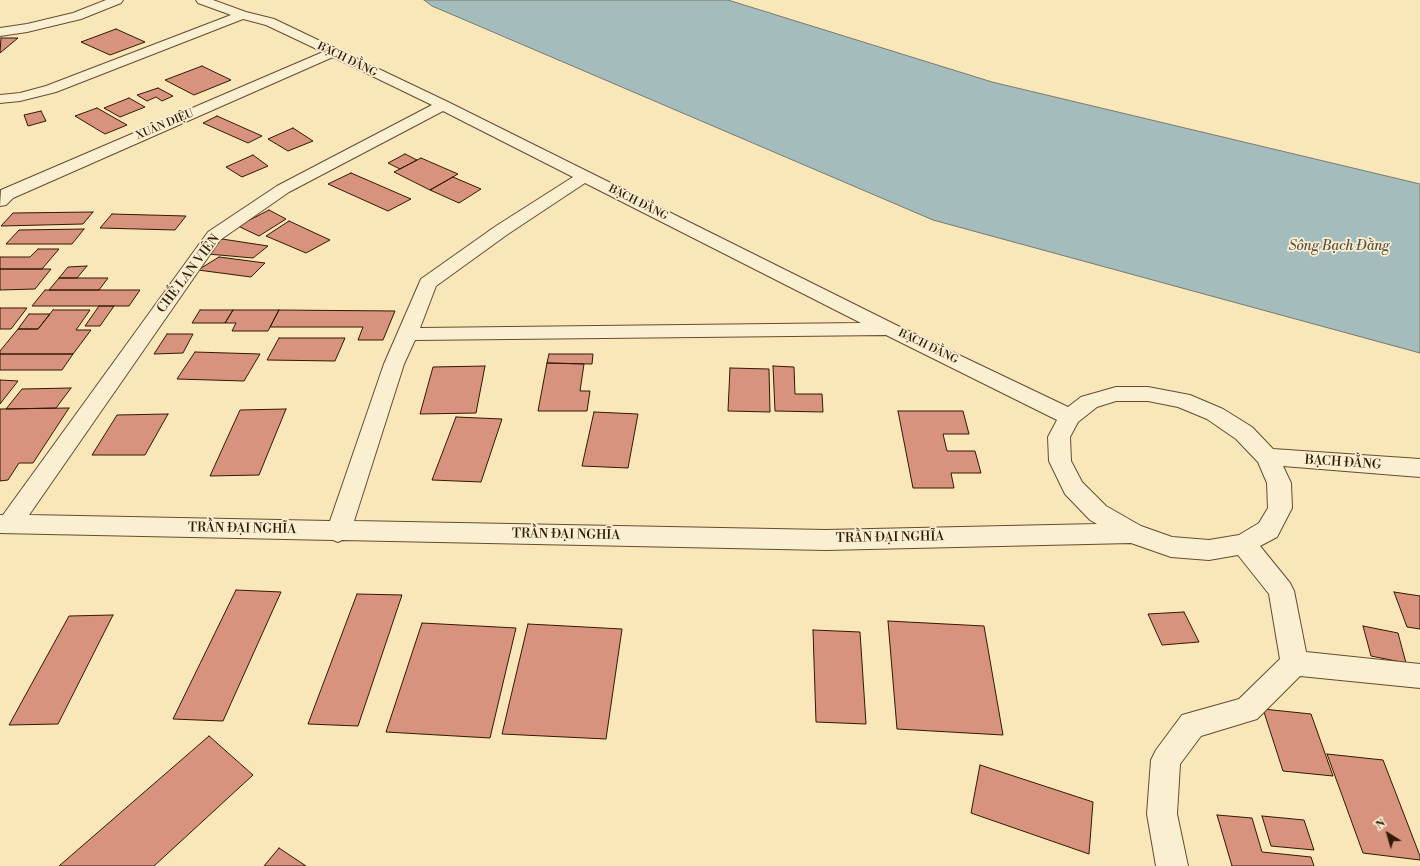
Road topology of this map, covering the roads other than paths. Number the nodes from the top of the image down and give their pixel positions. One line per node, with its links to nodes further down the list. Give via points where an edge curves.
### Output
1 (117, 0): 4 (street, via 77,16)
2 (202, 0): 3 (street, BẠCH ĐẰNG)
3 (242, 15): 5 (street, BẠCH ĐẰNG, via 270,22); 6 (street, via 51,89)
4 (0, 32)
5 (332, 53): 7 (street, BẠCH ĐẰNG); 9 (street, XUÂN DIỆU)
6 (0, 99)
7 (443, 105): 8 (street, BẠCH ĐẰNG); 15 (street, CHẾ LAN VIÊN, via 284,189 214,236)
8 (585, 176): 10 (street, BẠCH ĐẰNG); 11 (street, via 502,230 428,283)
9 (2, 196)
10 (889, 328): 11 (street); 12 (street, BẠCH ĐẰNG)
11 (408, 334): 16 (street, via 394,364)
12 (1070, 416): 13 (street, via 1089,402 1116,394 1148,394 1182,400 1215,414 1244,433); 17 (street, via 1060,437 1060,462 1073,488 1098,513)
13 (1267, 457): 14 (street, BẠCH ĐẰNG); 18 (street, via 1279,483 1280,508 1268,530)
14 (1420, 468)
15 (5, 524): 16 (street, TRẦN ĐẠI NGHĨA)
16 (338, 532): 17 (street, TRẦN ĐẠI NGHĨA, via 826,540)
17 (1132, 534): 18 (street, via 1171,547 1210,550)
18 (1244, 544): 19 (street, via 1280,591)
19 (1294, 663): 20 (street); 21 (street, via 1247,710 1192,725 1166,760 1162,814)
20 (1420, 676)
21 (1172, 866)

